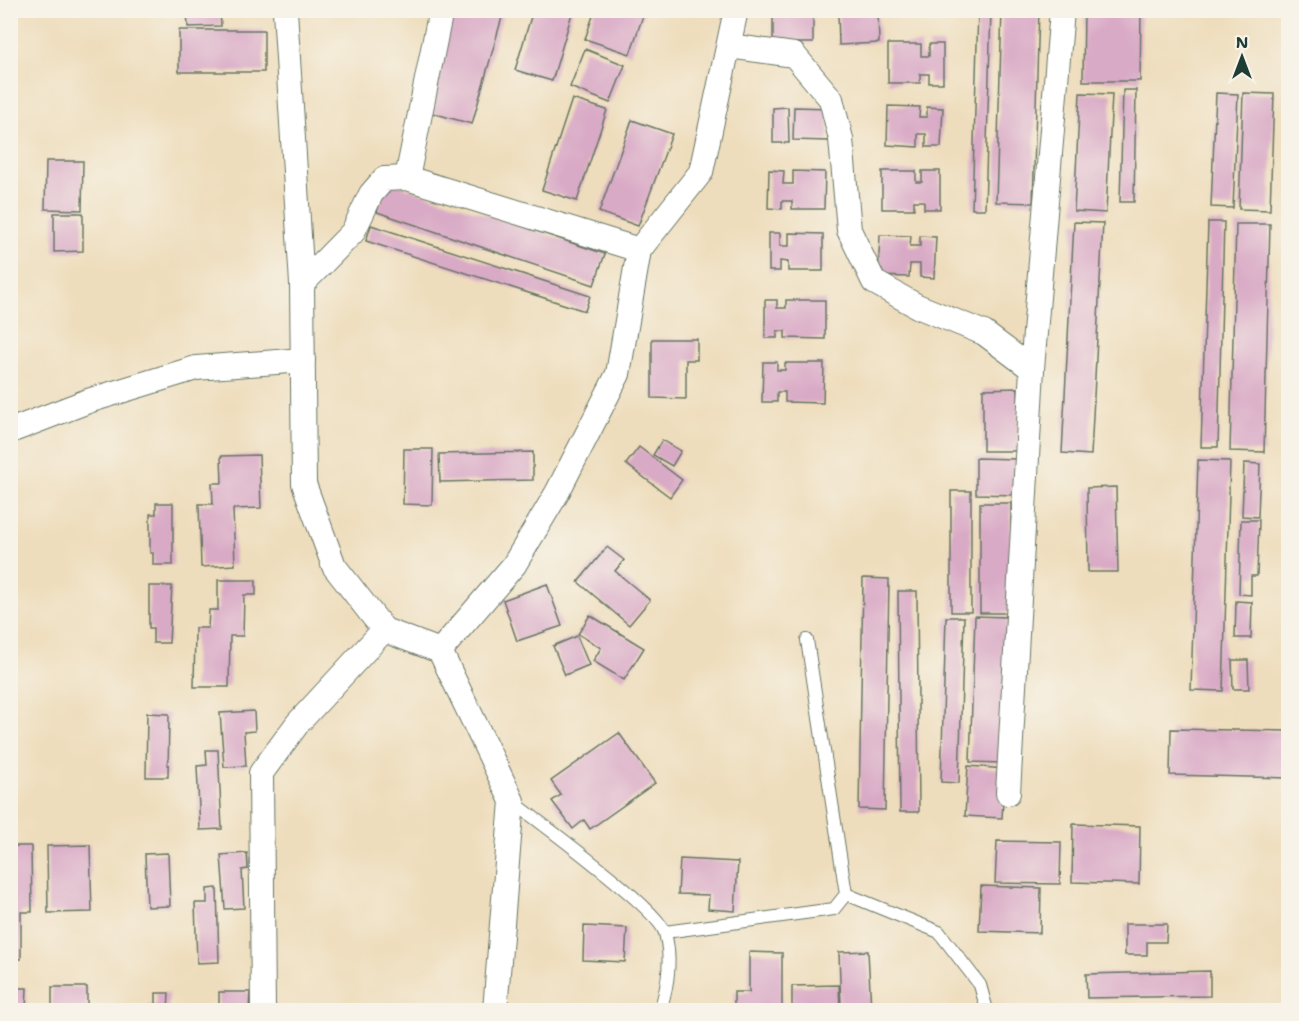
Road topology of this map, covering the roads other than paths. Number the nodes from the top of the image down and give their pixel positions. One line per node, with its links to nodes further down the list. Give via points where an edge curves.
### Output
1 (285, 10): 8 (street)
2 (441, 10): 6 (street)
3 (736, 10): 5 (street)
4 (1062, 10): 10 (street)
5 (729, 46): 7 (street, via 701,172); 10 (street, via 794,55 831,99 841,140 849,230 874,282 917,306 984,333)
6 (407, 178): 7 (street); 8 (street, via 384,179 371,194 353,232)
7 (639, 250): 14 (street, via 618,374 557,493 514,565)
8 (302, 284): 9 (street)
9 (303, 360): 11 (street, via 196,368 88,401); 12 (street, via 304,484 334,566)
10 (1032, 369): 15 (street)
11 (10, 432)
12 (384, 630): 14 (street); 19 (street, via 298,723 261,773)
13 (807, 640): 17 (lane)
14 (440, 651): 16 (street)
15 (1008, 793)
16 (512, 801): 18 (lane, via 638,900); 20 (street)
17 (846, 894): 18 (lane, via 834,909); 22 (lane, via 939,932 980,985)
18 (665, 932): 21 (lane, via 669,982)
19 (263, 1011)
20 (495, 1011)
21 (660, 1011)
22 (987, 1011)

